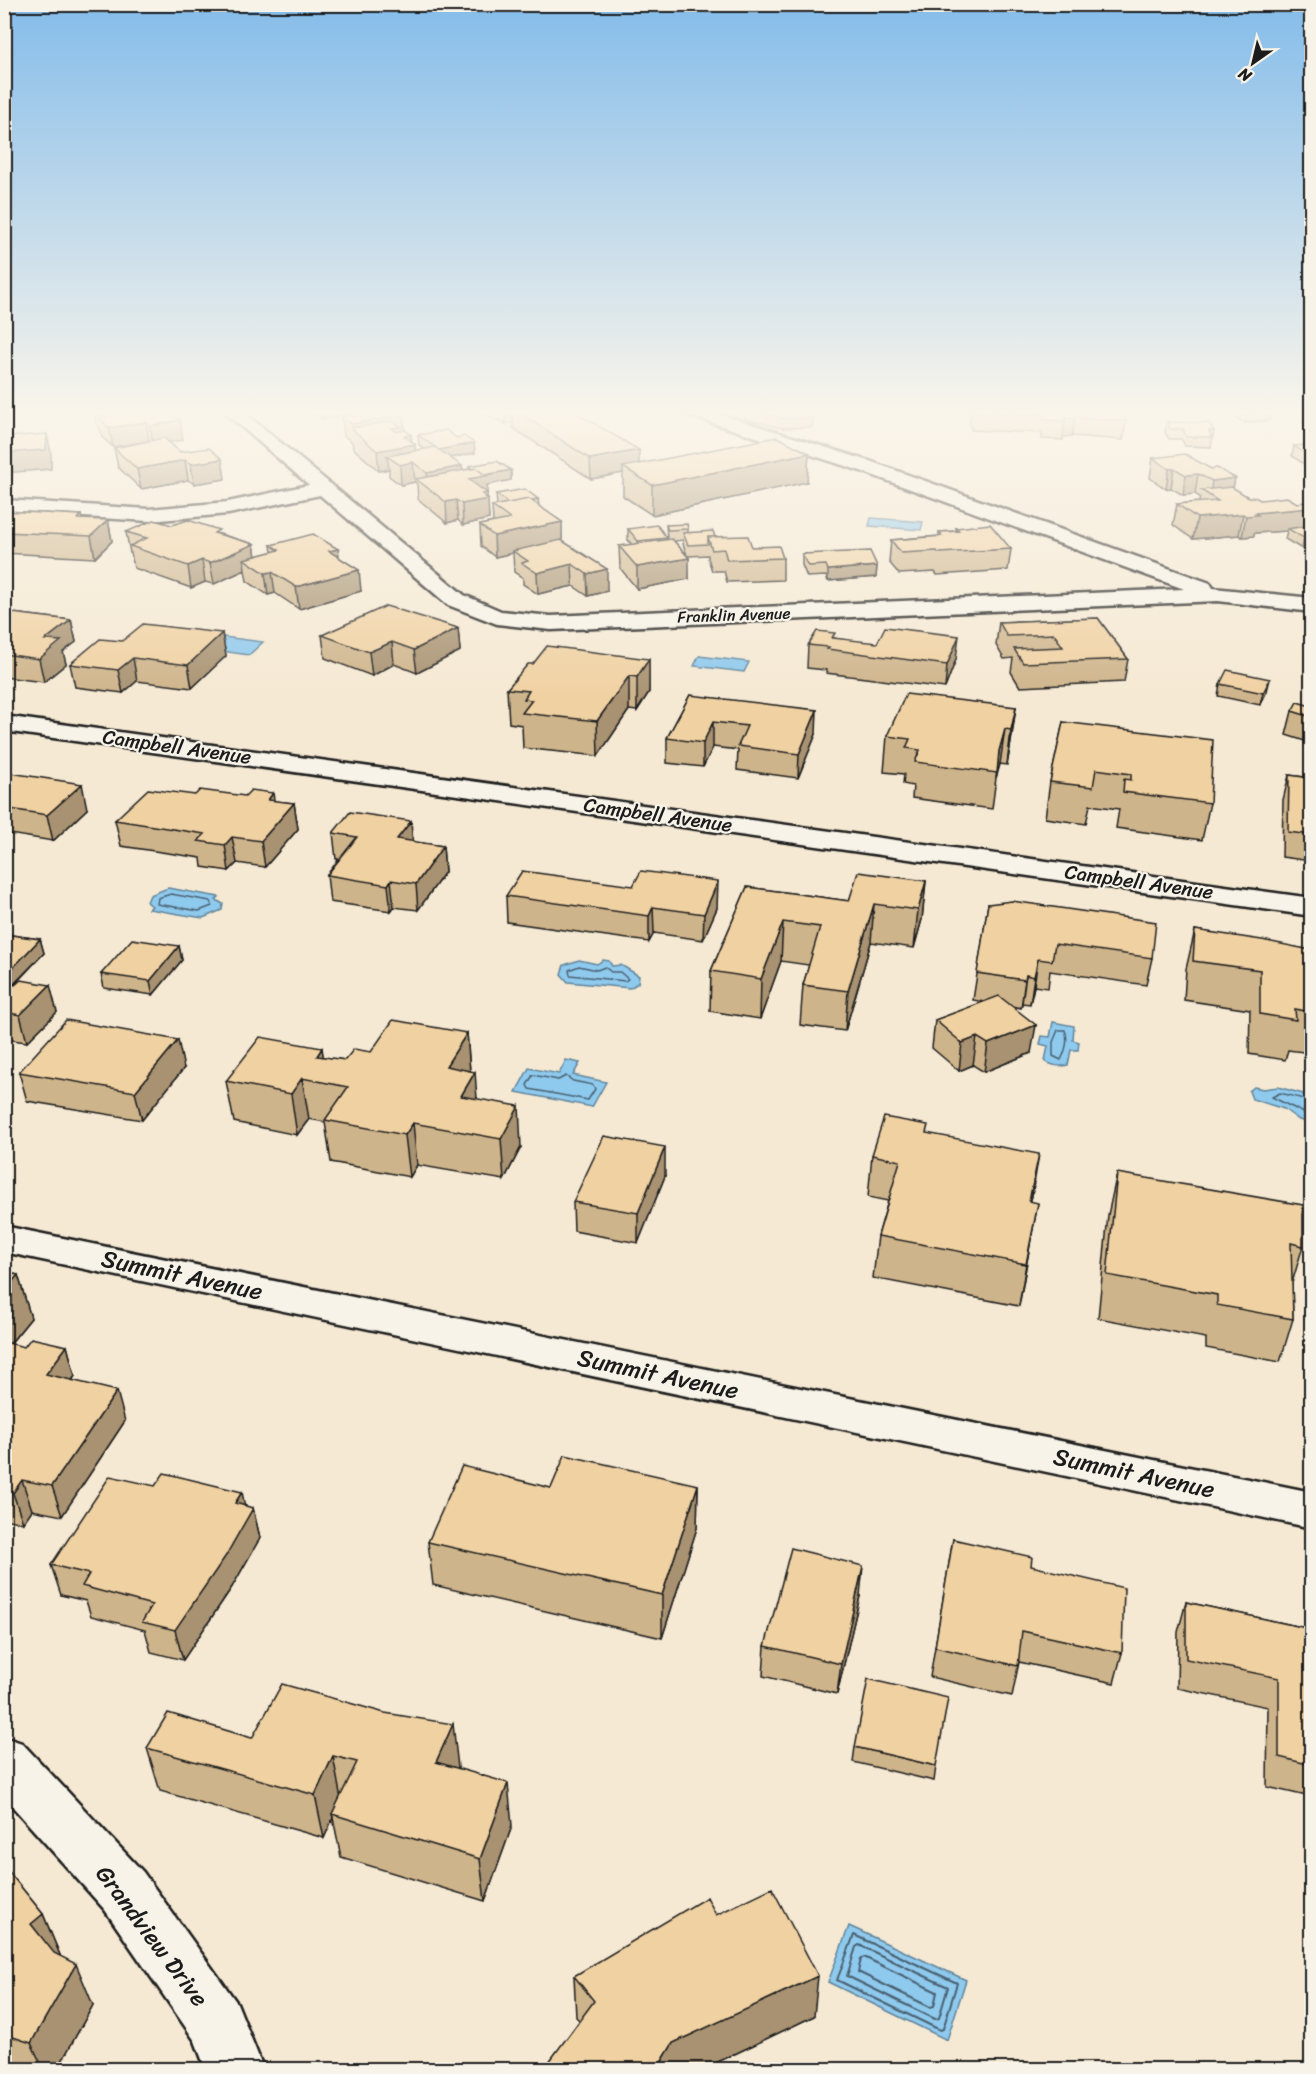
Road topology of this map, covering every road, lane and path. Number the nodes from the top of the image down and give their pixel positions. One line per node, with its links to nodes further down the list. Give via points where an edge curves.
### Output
1 (4, 506): 2 (street, via 149,515)
2 (239, 506)
3 (345, 506): 5 (street, Franklin Avenue, via 456,600 496,617 551,623)
4 (975, 506): 5 (street)
5 (1218, 594): 6 (street, Franklin Avenue)
6 (1311, 605)
7 (4, 723): 8 (street, Campbell Avenue)
8 (1311, 907)
9 (4, 1239): 10 (street, Summit Avenue)
10 (1311, 1510)
11 (4, 1760): 12 (street, Grandview Drive, via 124,1891 217,2023)
12 (234, 2070)

